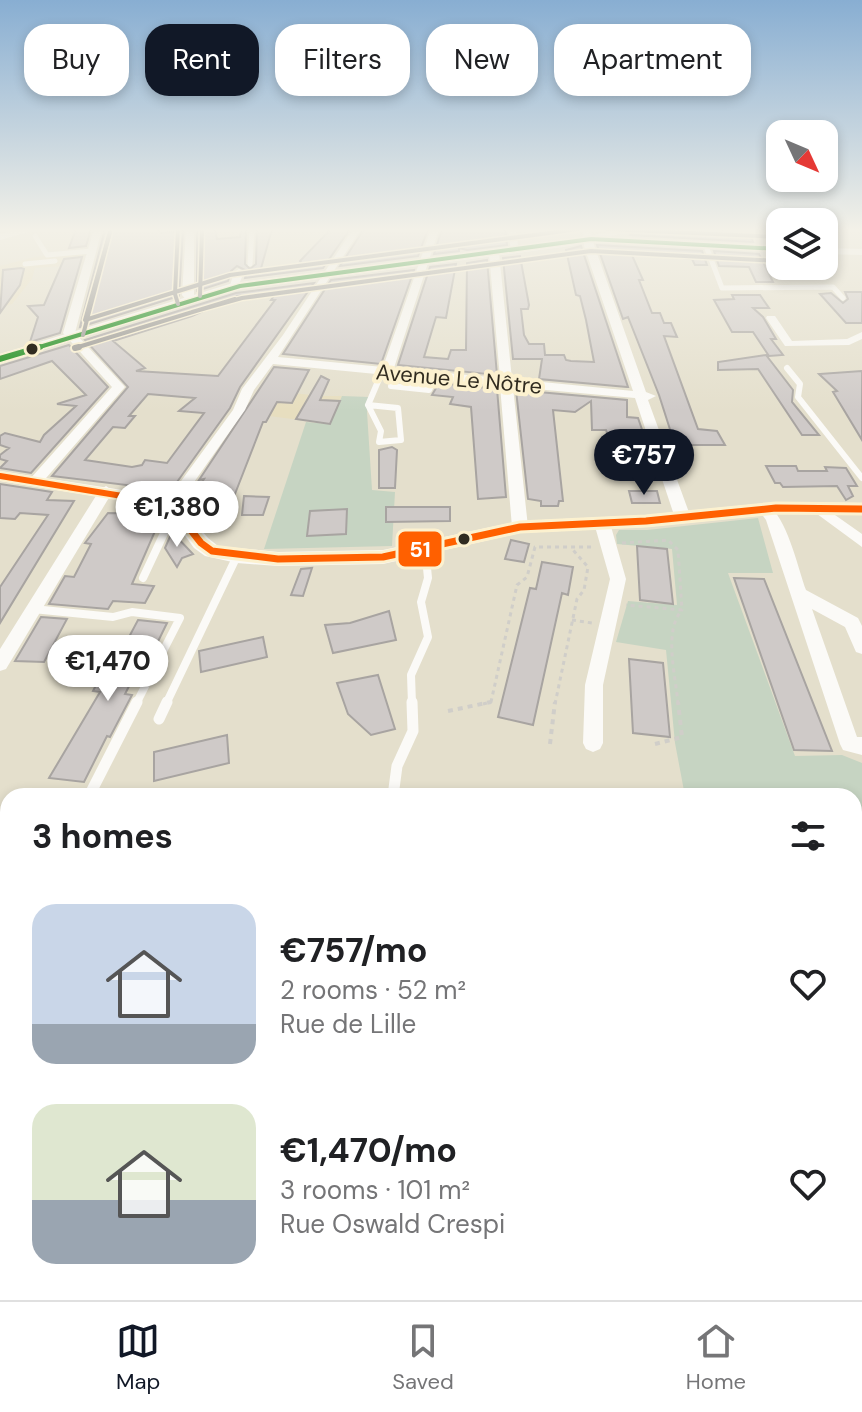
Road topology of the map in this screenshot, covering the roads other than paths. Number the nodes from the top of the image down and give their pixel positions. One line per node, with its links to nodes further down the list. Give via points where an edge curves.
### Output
1 (81, 290): 13 (street)
2 (187, 290): 10 (street)
3 (224, 290): 10 (street)
4 (319, 290): 15 (street)
5 (414, 290): 17 (street)
6 (498, 290): 18 (street)
7 (605, 290): 19 (street)
8 (835, 290): 9 (lane)
9 (843, 298)
10 (189, 300): 13 (street)
11 (771, 318): 12 (street, via 789,344 849,342)
12 (862, 335)
13 (71, 337): 14 (street); 23 (street, via 119,387)
14 (0, 359)
15 (268, 360): 17 (street, Avenue Le Nôtre); 25 (street)
16 (787, 368): 22 (lane, via 800,384 798,397)
17 (386, 377): 18 (street, Avenue Le Nôtre); 20 (lane)
18 (507, 383): 19 (street, Avenue Le Nôtre); 31 (street)
19 (645, 396): 29 (street)
20 (368, 405): 20 (lane, via 381,431 379,442 401,440 398,408)
21 (0, 476): 23 (street)
22 (862, 478)
23 (35, 482): 24 (street)
24 (106, 491): 25 (street, via 150,498); 37 (street)
25 (172, 508): 34 (street, via 206,548); 35 (lane)
26 (818, 508): 27 (street); 28 (street); 32 (street)
27 (765, 509): 29 (street); 36 (street)
28 (862, 509)
29 (689, 517): 30 (street)
30 (602, 523): 31 (street); 41 (street, via 618,579 594,685)
31 (520, 527): 33 (street)
32 (862, 542)
33 (425, 548): 34 (street, via 369,558); 44 (lane, via 428,578 421,602 428,637 411,675 413,731 397,766)
34 (237, 556): 40 (lane)
35 (143, 578)
36 (800, 594): 38 (street, via 852,623); 42 (street, via 850,744)
37 (33, 609): 39 (street); 43 (lane, via 180,618)
38 (862, 647)
39 (0, 664)
40 (159, 719)
41 (593, 743)
42 (862, 746)
43 (93, 788)
44 (394, 788)

